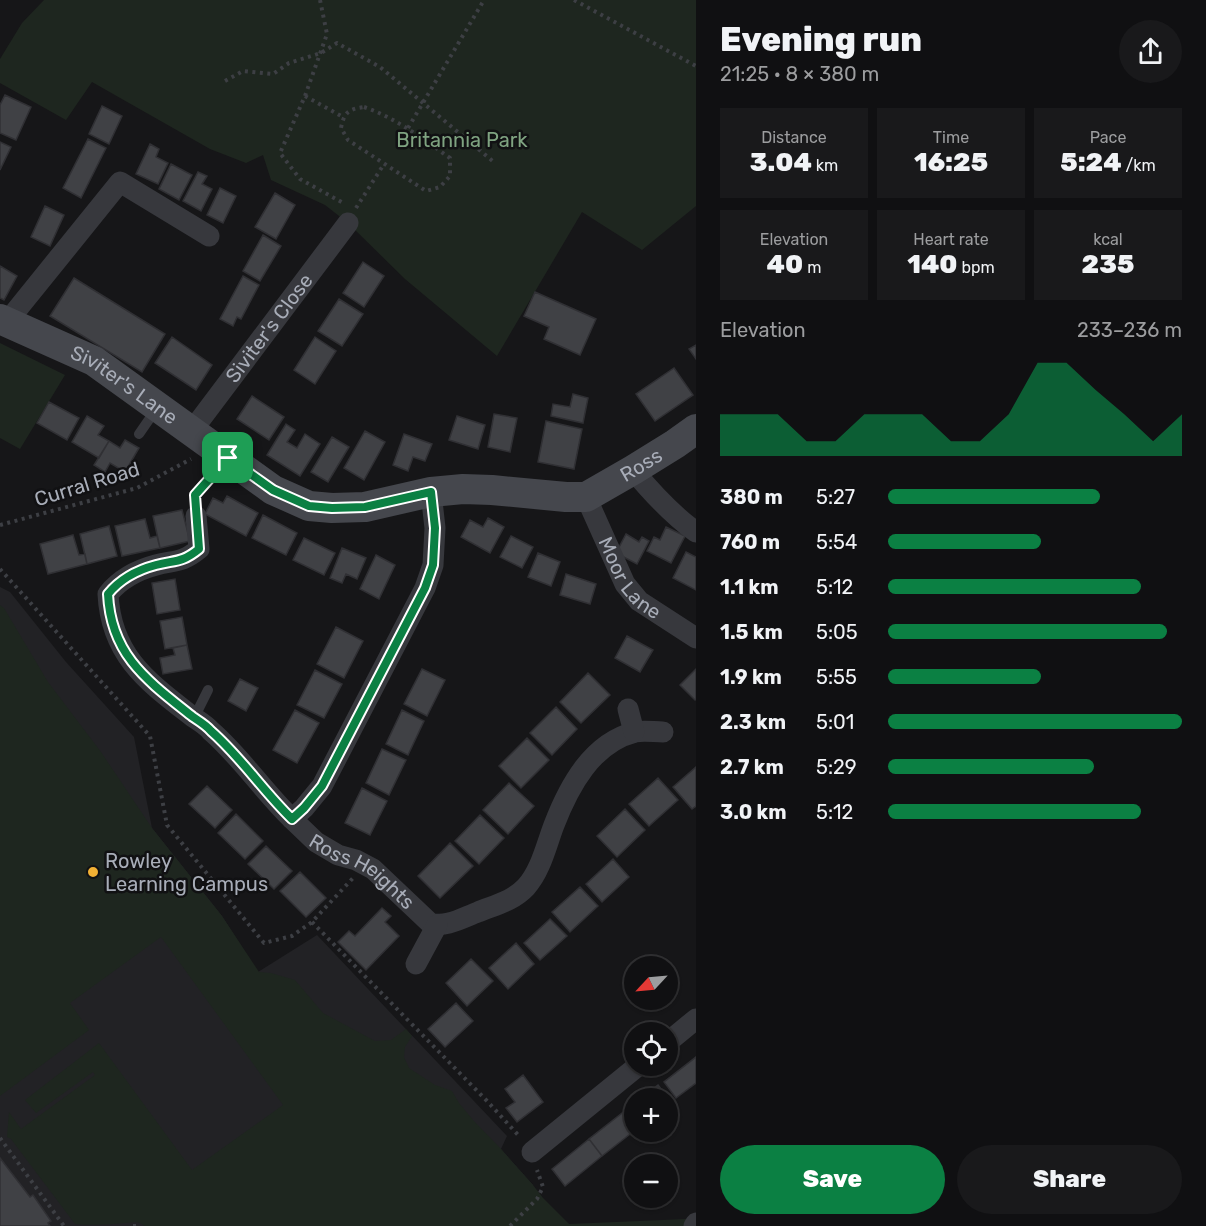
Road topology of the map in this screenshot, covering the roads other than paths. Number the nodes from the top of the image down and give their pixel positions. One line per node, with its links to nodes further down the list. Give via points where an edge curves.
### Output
1 (348, 223): 7 (street, Siviter's Close)
2 (209, 236): 3 (street, via 120,182)
3 (3, 320): 4 (street, Siviter's Lane, via 94,361)
4 (157, 407): 6 (lane); 7 (street, Siviter's Lane)
5 (696, 429): 8 (street, Ross)
6 (139, 434)
7 (211, 446): 9 (street, Siviter's Lane, via 273,490 309,506 365,507)
8 (633, 470): 10 (street, Ross); 12 (street, via 659,501)
9 (431, 492): 10 (street, Siviter's Lane, via 472,489); 19 (street, Ross Heights, via 435,528 433,565 425,588 322,786)
10 (586, 497): 13 (street, Moor Lane, via 625,584 639,601)
11 (196, 516): 16 (street, via 199,549 181,561 137,571 108,594 110,616 122,649 148,681)
12 (692, 524)
13 (696, 638)
14 (208, 690): 16 (lane)
15 (628, 709): 17 (street)
16 (194, 718): 19 (street, via 223,742)
17 (634, 732): 18 (street); 20 (street, via 598,751 579,774 539,867 524,889 503,902)
18 (663, 732)
19 (292, 819): 20 (street, Ross Heights, via 316,842 373,869 430,923)
20 (437, 925): 21 (street)
21 (416, 964)
22 (696, 1019): 23 (street)
23 (678, 1034)
24 (625, 1076): 25 (street)
25 (532, 1152)

